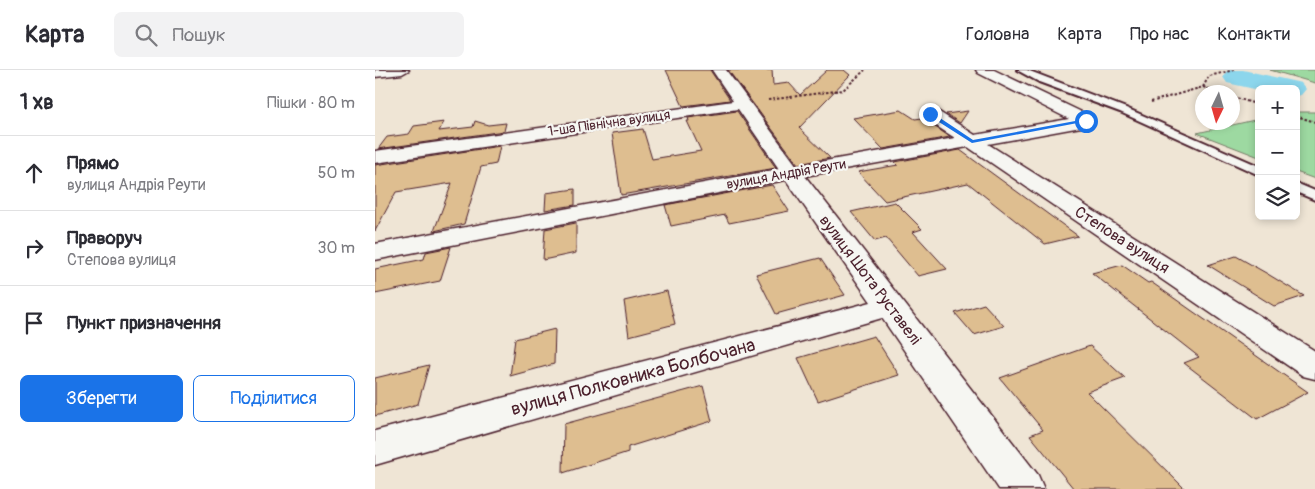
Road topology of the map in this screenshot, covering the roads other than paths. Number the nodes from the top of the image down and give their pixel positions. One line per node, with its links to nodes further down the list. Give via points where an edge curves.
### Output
1 (402, 70): 5 (street)
2 (719, 70): 6 (street, вулиця Шота Руставелі)
3 (983, 70): 8 (street, вулиця Андрія Реути, via 1086,121)
4 (1021, 70): 10 (lane, via 1123,110)
5 (375, 73)
6 (742, 104): 9 (street, 1-ша Північна вулиця); 11 (street, вулиця Шота Руставелі)
7 (930, 114): 8 (street, Степова вулиця)
8 (972, 141): 11 (street, вулиця Андрія Реути); 16 (street, Степова вулиця)
9 (375, 157)
10 (1255, 168)
11 (790, 173): 14 (street, вулиця Андрія Реути); 15 (street, вулиця Шота Руставелі)
12 (1300, 189): 13 (lane)
13 (1315, 196)
14 (375, 252)
15 (891, 306): 17 (street, вулиця Полковника Болбочана); 18 (street, вулиця Шота Руставелі)
16 (1315, 366)
17 (375, 448)
18 (1023, 489)

